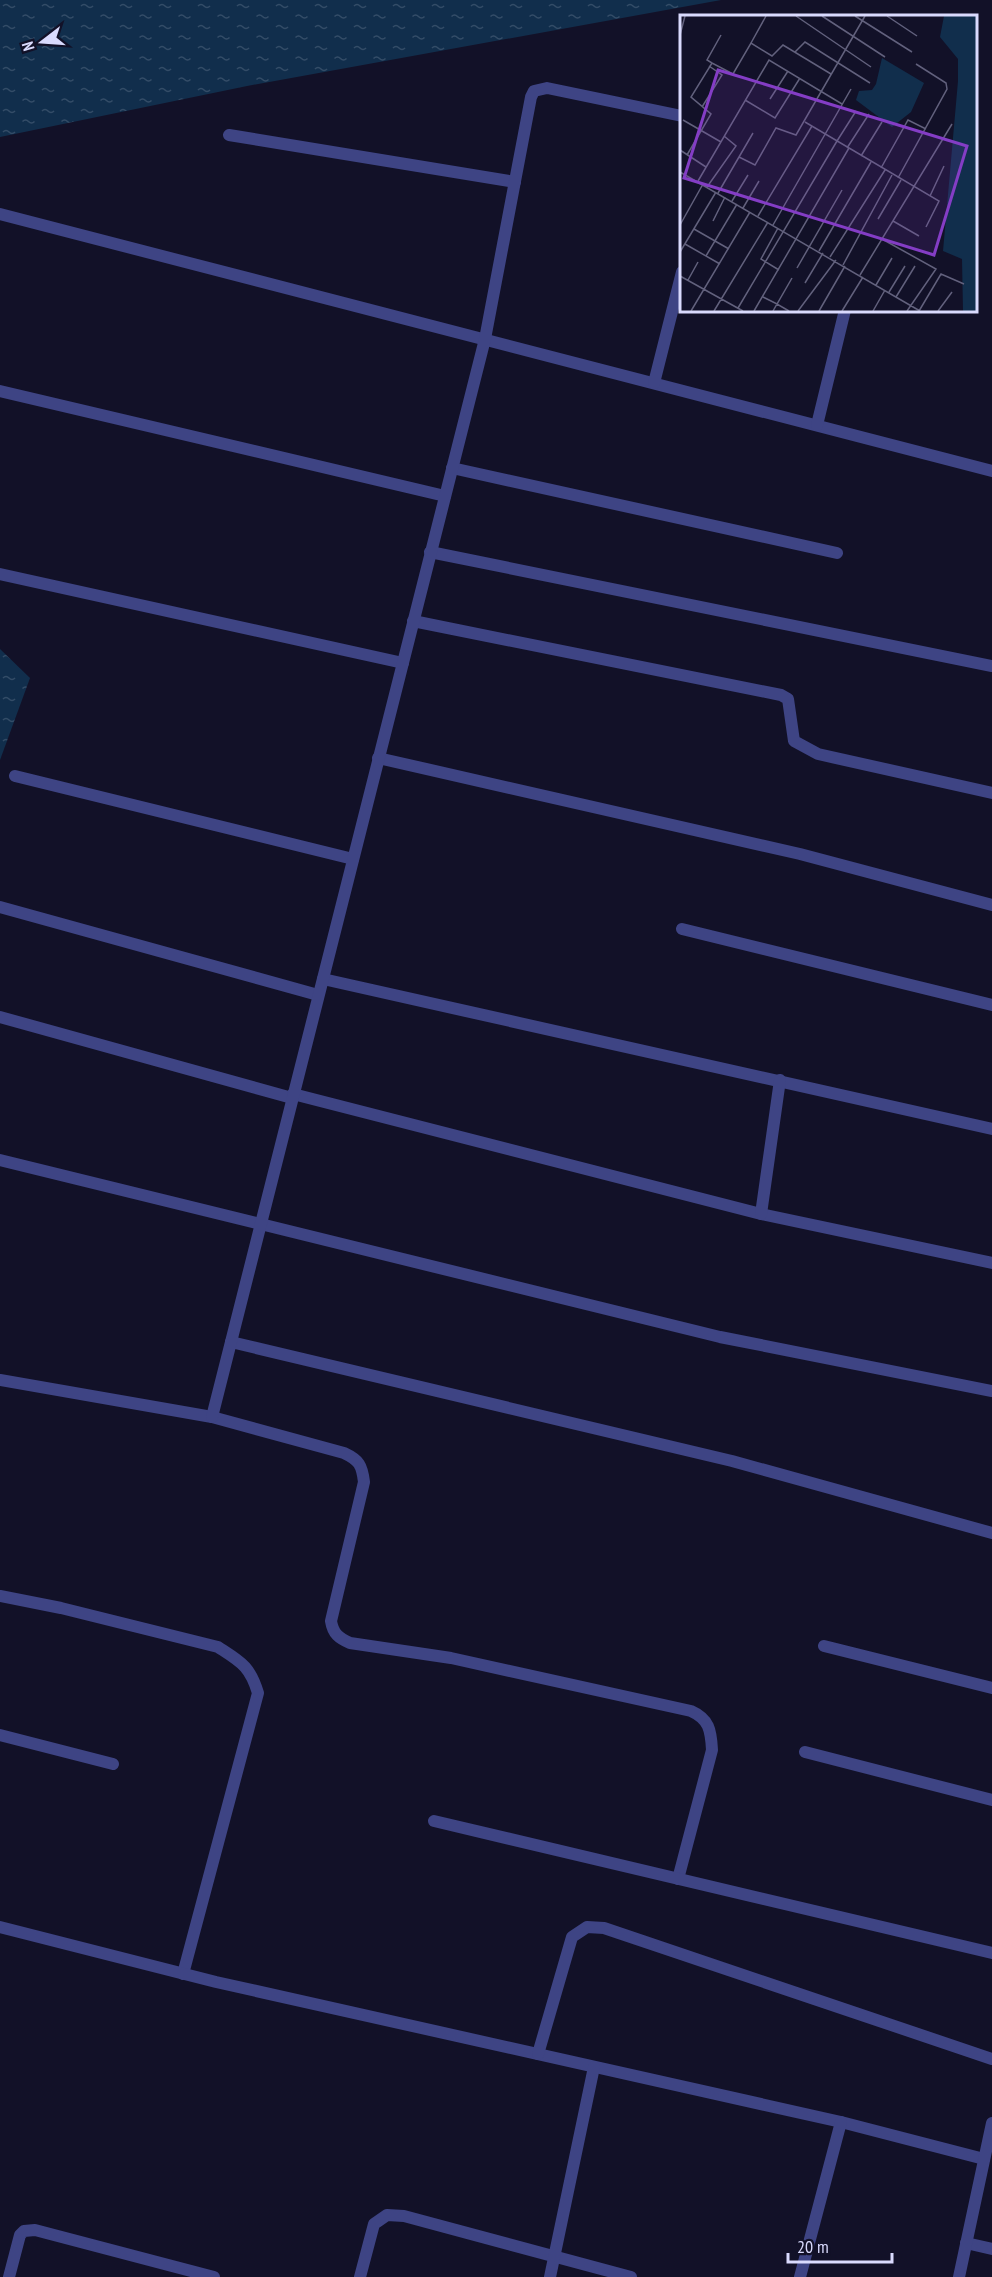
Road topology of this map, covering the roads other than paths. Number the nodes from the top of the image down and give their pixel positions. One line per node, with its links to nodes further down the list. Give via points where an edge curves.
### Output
1 (680, 116): 3 (street, via 540,88 531,97)
2 (229, 135): 3 (street)
3 (515, 182): 7 (street)
4 (0, 214): 7 (street)
5 (680, 276): 8 (street)
6 (845, 312): 10 (street)
7 (484, 339): 8 (street); 11 (street)
8 (654, 383): 10 (street)
9 (0, 391): 13 (street)
10 (817, 425): 12 (street)
11 (452, 468): 13 (street); 15 (street)
12 (992, 470)
13 (445, 496): 14 (street)
14 (430, 552): 17 (street); 19 (street)
15 (837, 553)
16 (0, 573): 18 (street)
17 (413, 621): 18 (street); 22 (street, via 781,695 791,706 794,741 800,746 818,754)
18 (403, 663): 20 (street)
19 (992, 666)
20 (378, 758): 23 (street); 24 (street, via 800,854)
21 (15, 776): 23 (street)
22 (992, 793)
23 (353, 859): 27 (street)
24 (992, 905)
25 (0, 907): 28 (street)
26 (682, 929): 29 (street)
27 (322, 979): 28 (street); 31 (street)
28 (318, 995): 32 (street)
29 (992, 1005)
30 (0, 1017): 32 (street)
31 (780, 1080): 33 (street); 35 (street)
32 (293, 1096): 35 (street); 36 (street)
33 (992, 1129)
34 (0, 1160): 36 (street)
35 (761, 1214): 37 (street)
36 (261, 1223): 38 (street); 40 (street, via 720,1337)
37 (992, 1263)
38 (231, 1342): 41 (street); 42 (street, via 732,1461)
39 (0, 1380): 41 (street)
40 (992, 1391)
41 (212, 1417): 51 (street, via 344,1453 363,1468 364,1482 331,1621 332,1631 339,1638 350,1643 463,1660 703,1717 711,1730 712,1750)
42 (992, 1533)
43 (0, 1596): 54 (street, via 218,1647 252,1674 258,1693)
44 (824, 1646): 45 (street)
45 (992, 1688)
46 (0, 1735): 48 (street)
47 (805, 1752): 49 (street)
48 (113, 1764)
49 (992, 1800)
50 (434, 1821): 51 (street)
51 (678, 1879): 53 (street)
52 (0, 1928): 54 (street)
53 (992, 1953)
54 (183, 1974): 55 (street)
55 (537, 2054): 56 (street, via 572,1937 587,1927 604,1928); 57 (street)
56 (992, 2059)
57 (594, 2067): 58 (street); 63 (street)
58 (841, 2122): 60 (street); 69 (street)
59 (992, 2123): 60 (street)
60 (984, 2159): 61 (street)
61 (966, 2243): 62 (street); 70 (street)
62 (992, 2249)
63 (554, 2256): 66 (street, via 404,2216 387,2215 374,2224); 67 (street); 68 (street)
64 (9, 2277): 65 (street, via 20,2235 35,2229)
65 (214, 2277)
66 (360, 2277)
67 (550, 2277)
68 (631, 2277)
69 (800, 2277)
70 (959, 2277)

